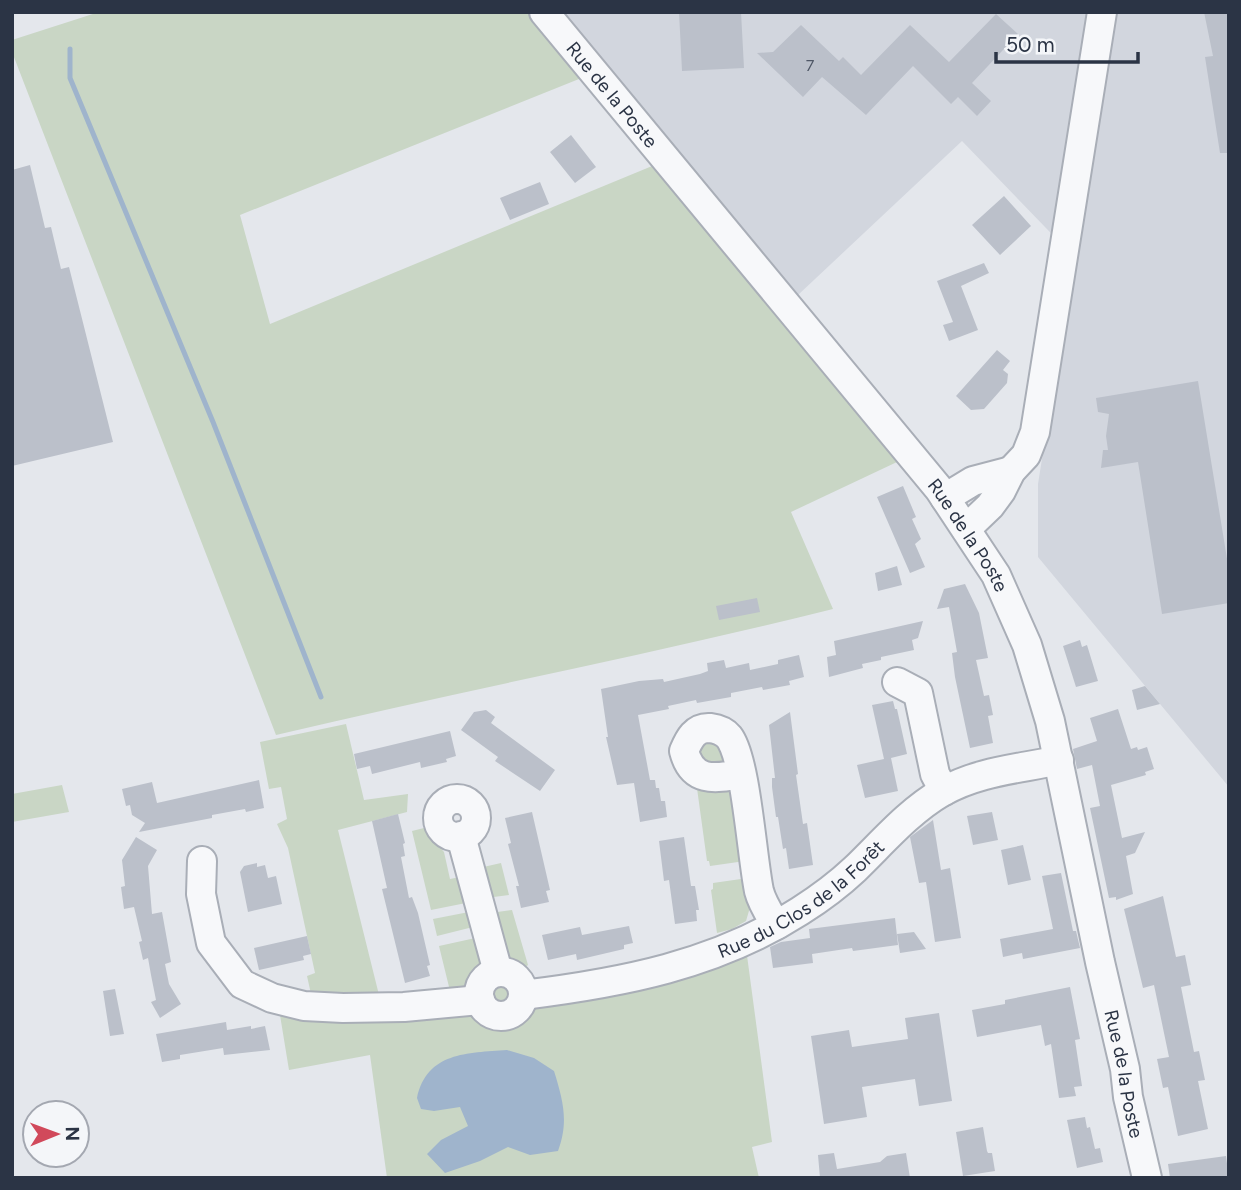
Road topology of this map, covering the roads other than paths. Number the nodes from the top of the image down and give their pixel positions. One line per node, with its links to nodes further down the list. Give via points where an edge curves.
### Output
1 (544, 12): 4 (street, Rue de la Poste)
2 (1102, 12): 3 (street, via 1035,432 1026,455)
3 (1011, 471): 4 (street, via 974,481); 5 (street, via 990,506)
4 (945, 498): 5 (street, Rue de la Poste)
5 (966, 529): 7 (street, Rue de la Poste, via 1018,621)
6 (897, 682): 9 (street, via 918,692 935,774)
7 (1059, 760): 9 (street, Rue du Clos de la Forêt, via 991,772); 16 (street, Rue de la Poste)
8 (740, 774): 12 (street, via 760,894)
9 (944, 791): 12 (street, Rue du Clos de la Forêt, via 914,811 828,892)
10 (461, 836): 13 (street)
11 (202, 861): 15 (street, via 201,894 211,943 242,984 304,1006 404,1007)
12 (776, 925): 14 (street, Rue du Clos de la Forêt, via 749,940 621,982)
13 (498, 972): 14 (street, via 513,975); 15 (street, via 481,985)
14 (523, 995): 15 (street, via 519,1007 501,1016 488,1011)
15 (481, 1000)
16 (1147, 1178)

